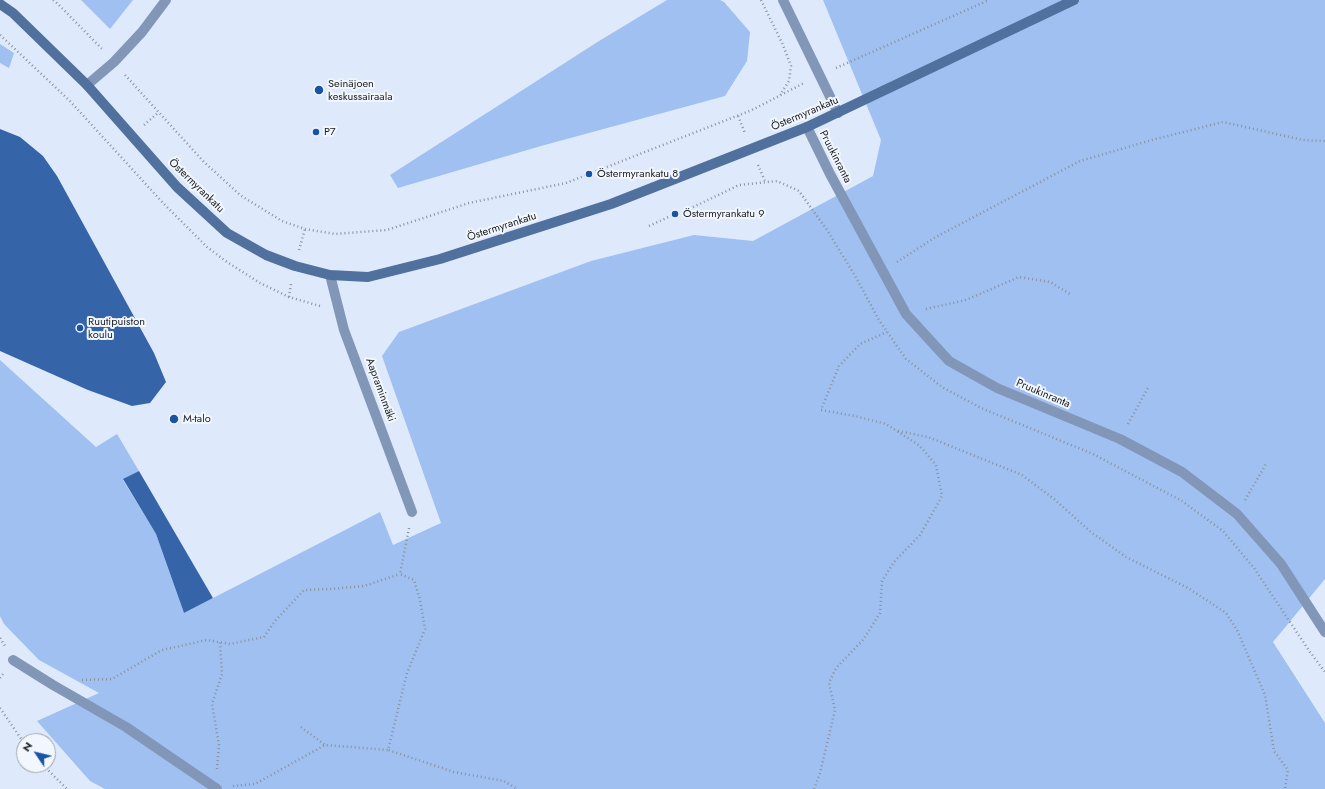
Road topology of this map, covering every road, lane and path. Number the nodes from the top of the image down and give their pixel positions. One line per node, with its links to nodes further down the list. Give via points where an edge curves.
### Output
1 (52, 0): 8 (path)
2 (166, 0): 8 (street, via 142,32)
3 (761, 0): 11 (path, via 791,66 789,81)
4 (783, 0): 9 (street)
5 (989, 0): 9 (path)
6 (1074, 0): 12 (street, Östermyrankatu)
7 (0, 4): 10 (street, Östermyrankatu, via 13,13)
8 (114, 62): 10 (street); 11 (path, via 203,161 240,195 282,222 335,234 387,230 469,203 566,183 752,110)
9 (820, 75): 11 (path); 12 (street)
10 (86, 85): 16 (street, Östermyrankatu, via 177,187 227,233 266,255)
11 (780, 96)
12 (838, 113): 13 (street, Östermyrankatu)
13 (807, 127): 15 (street, Pruukinranta); 16 (street, Östermyrankatu, via 611,204 440,259 368,277)
14 (1325, 141): 15 (path, via 1303,140 1223,122 1080,161 934,238)
15 (882, 272): 18 (street, Pruukinranta)
16 (330, 275): 24 (street, Aapraminmäki, via 344,330)
17 (1070, 294): 18 (path, via 1050,282 1018,277 966,300)
18 (906, 314): 22 (street, Pruukinranta, via 949,361 997,388)
19 (887, 332): 21 (path, via 860,344 839,366 821,410 886,424)
20 (1149, 386): 22 (path)
21 (897, 431): 40 (path, via 920,446 936,465 942,496 920,535 894,562 882,581 880,613 863,640 836,668 829,684 835,710); 41 (path, via 928,437 1022,475 1054,498 1091,532 1126,557 1188,588 1226,613 1237,630 1265,695 1274,751 1288,770)
22 (1120, 439): 25 (street, Pruukinranta, via 1182,472)
23 (1266, 464): 25 (path)
24 (412, 512): 26 (path)
25 (1236, 514): 27 (street, Pruukinranta, via 1281,564)
26 (400, 574): 28 (path, via 364,586 304,590 264,637 230,644); 35 (path, via 414,580 425,629 407,673)
27 (1325, 632)
28 (220, 642): 30 (path, via 207,640 162,650 112,679); 37 (path, via 222,674 212,704 219,745)
29 (13, 660): 37 (street, via 126,728)
30 (82, 680)
31 (0, 708): 33 (path)
32 (301, 727): 34 (path)
33 (17, 733)
34 (325, 745): 35 (path); 37 (path, via 255,784)
35 (388, 750): 39 (path, via 454,772 504,781)
36 (51, 773): 38 (path)
37 (216, 788)
38 (67, 789)
39 (517, 789)
40 (814, 789)
41 (1284, 789)

